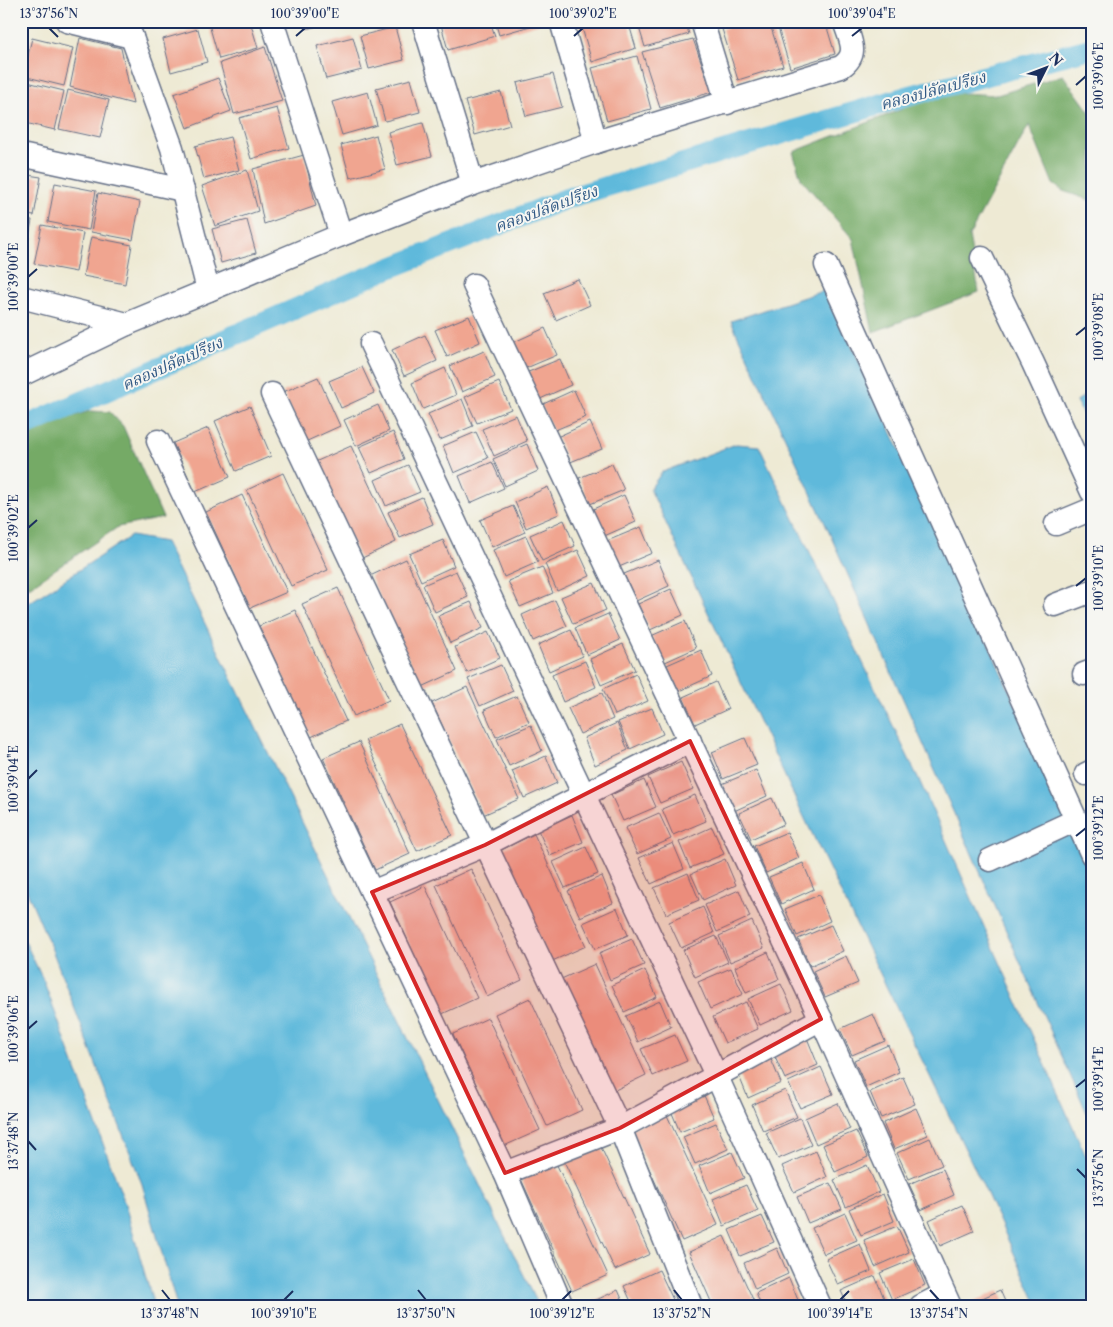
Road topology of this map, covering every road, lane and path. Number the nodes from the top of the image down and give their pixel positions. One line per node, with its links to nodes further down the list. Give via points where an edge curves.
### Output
1 (67, 21): 7 (street)
2 (272, 21): 13 (street)
3 (423, 21): 11 (street)
4 (561, 21): 9 (street)
5 (702, 21): 8 (street)
6 (844, 21): 8 (street, via 853,53 850,61)
7 (129, 29): 12 (street, via 172,148)
8 (727, 103): 9 (street)
9 (596, 142): 11 (street)
10 (21, 155): 12 (street)
11 (473, 184): 13 (street)
12 (183, 190): 17 (street)
13 (340, 235): 17 (street)
14 (982, 258): 24 (street)
15 (826, 266): 31 (street)
16 (474, 285): 29 (street)
17 (208, 290): 19 (street)
18 (21, 297): 19 (street)
19 (127, 324): 21 (street)
20 (371, 344): 30 (street)
21 (21, 375)
22 (272, 394): 32 (street)
23 (158, 442): 35 (street)
24 (1092, 492)
25 (1092, 509): 26 (street)
26 (1056, 524)
27 (1092, 591): 28 (street)
28 (1055, 605)
29 (690, 741): 30 (street); 36 (street)
30 (584, 796): 32 (street); 37 (street)
31 (1076, 820): 33 (street); 34 (street)
32 (485, 845): 35 (street); 38 (street)
33 (1092, 855)
34 (990, 860)
35 (372, 892): 39 (street)
36 (820, 1019): 37 (street); 40 (street)
37 (717, 1076): 38 (street); 43 (street)
38 (620, 1128): 39 (street); 42 (street)
39 (505, 1173): 41 (street)
40 (947, 1300): 44 (street)
41 (562, 1306)
42 (691, 1306)
43 (820, 1306)
44 (921, 1306)

